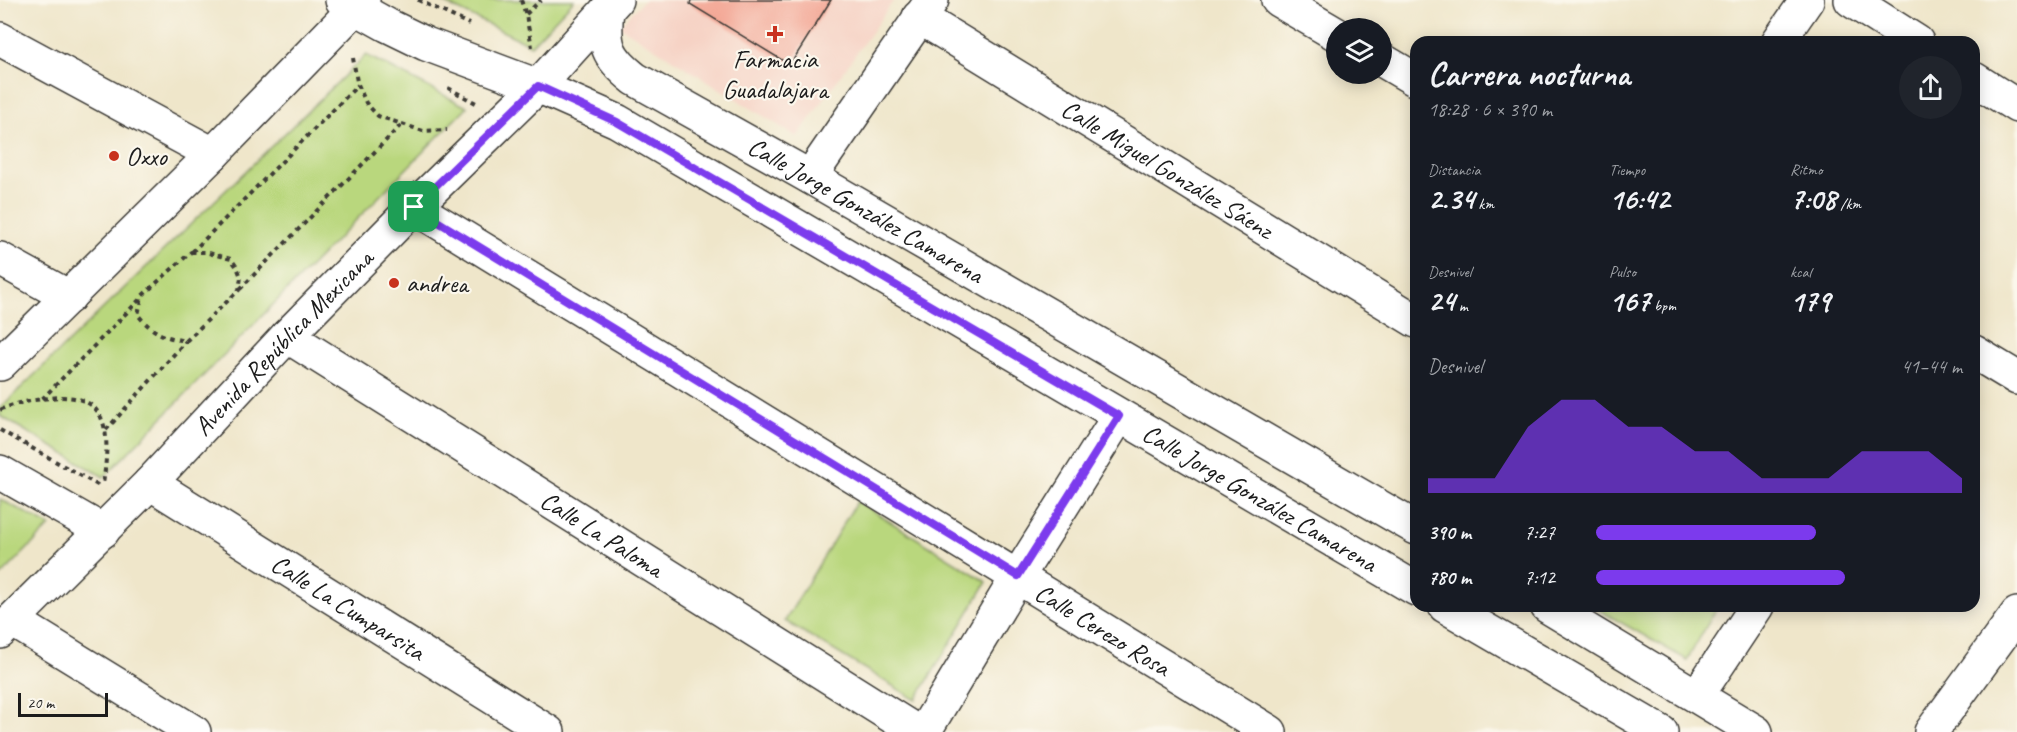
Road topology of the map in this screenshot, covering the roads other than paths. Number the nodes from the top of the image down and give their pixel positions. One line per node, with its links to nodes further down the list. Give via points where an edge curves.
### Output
1 (1278, 0): 7 (street)
2 (1807, 0): 8 (street)
3 (1851, 0): 9 (street)
4 (354, 2): 14 (street, Calle Jorge González Camarena, via 387,25 426,44); 16 (street)
5 (612, 5): 14 (street, Avenida República Mexicana); 17 (street, Calle Jorge González Camarena, via 605,36 609,54 629,74)
6 (925, 8): 17 (street); 21 (street, Calle Miguel González Sáenz)
7 (1326, 28)
8 (1782, 36)
9 (1908, 36)
10 (0, 39): 16 (street)
11 (1392, 66): 12 (street)
12 (1410, 76)
13 (1980, 83): 15 (street)
14 (538, 86): 18 (street, Avenida República Mexicana); 26 (street, Calle Jorge González Camarena, via 617,122)
15 (2017, 106)
16 (213, 154): 20 (street)
17 (810, 177): 29 (street, Calle Jorge González Camarena)
18 (414, 207): 22 (street, Avenida República Mexicana); 31 (street, Calle Cerezo Rosa)
19 (0, 259): 20 (street)
20 (69, 297): 24 (street)
21 (1410, 317)
22 (287, 336): 28 (street, Avenida República Mexicana); 41 (street, Calle La Paloma)
23 (1980, 356): 25 (street)
24 (0, 364)
25 (2017, 378)
26 (1119, 416): 31 (street); 32 (street, Calle Jorge González Camarena)
27 (0, 472): 30 (street)
28 (150, 483): 30 (street, Avenida República Mexicana); 40 (street, Calle La Cumparsita)
29 (1410, 525)
30 (103, 531): 36 (street, Avenida República Mexicana)
31 (1018, 576): 42 (street); 43 (street, Calle Cerezo Rosa)
32 (1410, 586)
33 (1455, 612): 44 (street)
34 (1557, 612): 38 (street)
35 (1753, 612): 38 (street)
36 (6, 626): 39 (street)
37 (2013, 628): 46 (street)
38 (1697, 696): 45 (street)
39 (194, 732)
40 (548, 732)
41 (917, 732)
42 (924, 732)
43 (1270, 732)
44 (1661, 732)
45 (1756, 732)
46 (1931, 732)

